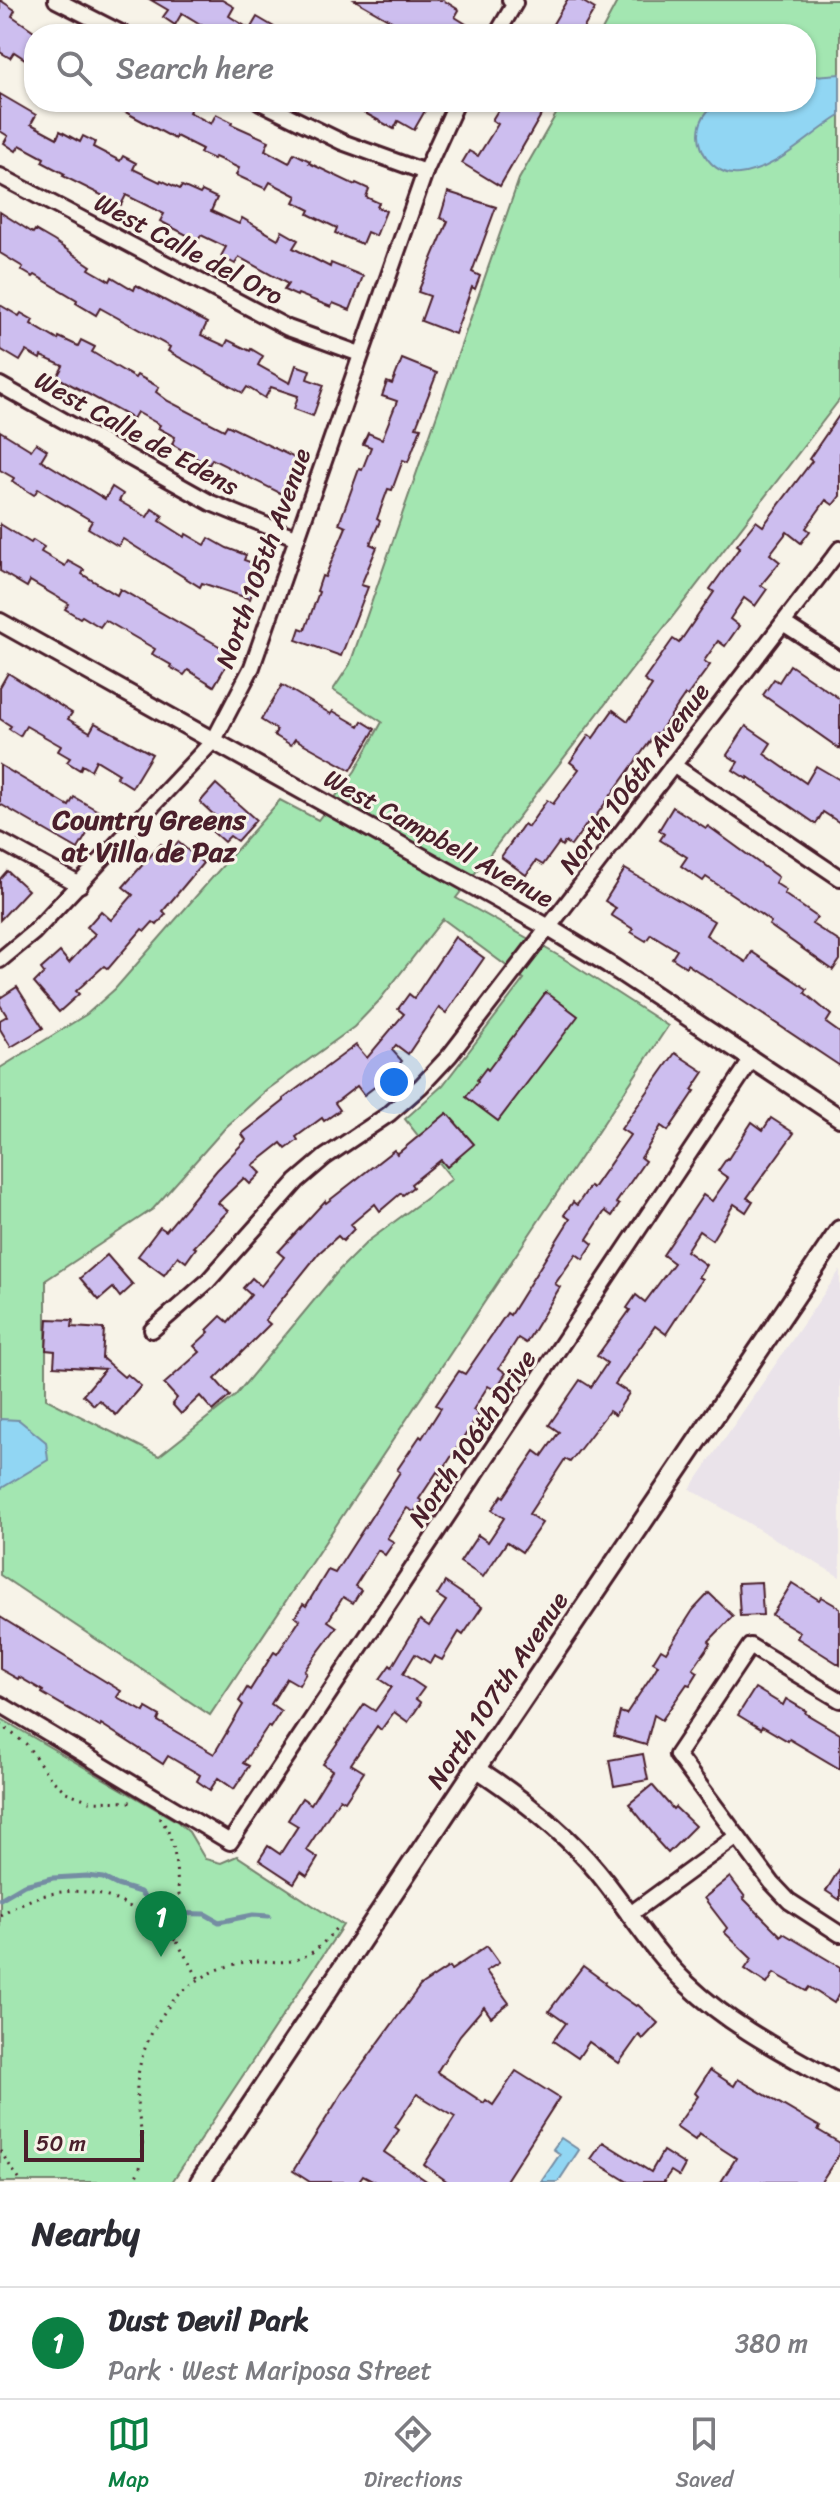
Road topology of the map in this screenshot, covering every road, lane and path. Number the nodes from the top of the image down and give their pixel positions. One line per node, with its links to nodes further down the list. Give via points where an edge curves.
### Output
1 (56, 0): 3 (street)
2 (512, 1): 4 (street)
3 (103, 24)
4 (502, 24)
5 (280, 112): 7 (street, via 342,142)
6 (452, 112): 7 (street, North 105th Avenue)
7 (425, 172): 9 (street, North 105th Avenue)
8 (0, 176): 9 (street, West Calle del Oro, via 288,328)
9 (360, 354): 11 (street, North 105th Avenue)
10 (0, 385): 11 (street, West Calle de Edens, via 211,503)
11 (297, 538): 16 (street, North 105th Avenue, via 252,667)
12 (840, 549): 14 (street, North 106th Avenue)
13 (0, 622): 16 (street, West Campbell Avenue)
14 (783, 623): 15 (street); 17 (street, North 106th Avenue)
15 (840, 660)
16 (214, 740): 20 (street, North 105th Avenue); 21 (street, West Campbell Avenue)
17 (673, 765): 19 (street); 21 (street, North 106th Avenue)
18 (0, 841): 20 (street)
19 (840, 878)
20 (80, 885): 22 (street, North 105th Avenue)
21 (549, 928): 23 (street, West Campbell Avenue); 26 (street, North 106th Avenue, via 421,1086 297,1181 207,1282)
22 (0, 960)
23 (752, 1059): 24 (street, West Campbell Avenue); 28 (street, North 106th Drive, via 230,1842)
24 (840, 1118)
25 (840, 1230): 30 (main road, North 107th Avenue)
26 (152, 1330)
27 (840, 1700): 33 (street, via 750,1646 677,1755)
28 (0, 1704)
29 (0, 1724): 31 (path, via 26,1744 66,1792 90,1801)
30 (476, 1768): 35 (street, via 556,1828 599,1873); 44 (main road, North 107th Avenue)
31 (134, 1802)
32 (158, 1816): 38 (path, via 174,1849)
33 (737, 1836): 35 (street); 37 (street, via 789,1901)
34 (0, 1915): 38 (path, via 40,1897 99,1894 134,1907)
35 (629, 1915): 40 (street, via 685,1983 715,2009)
36 (338, 1926): 39 (path, via 318,1949 300,1959 254,1961)
37 (840, 1934)
38 (177, 1942): 39 (path)
39 (199, 1979): 43 (path, via 178,1995 143,2050 137,2098 142,2161)
40 (840, 2084)
41 (0, 2151): 42 (path)
42 (21, 2182)
43 (132, 2182)
44 (200, 2182)

